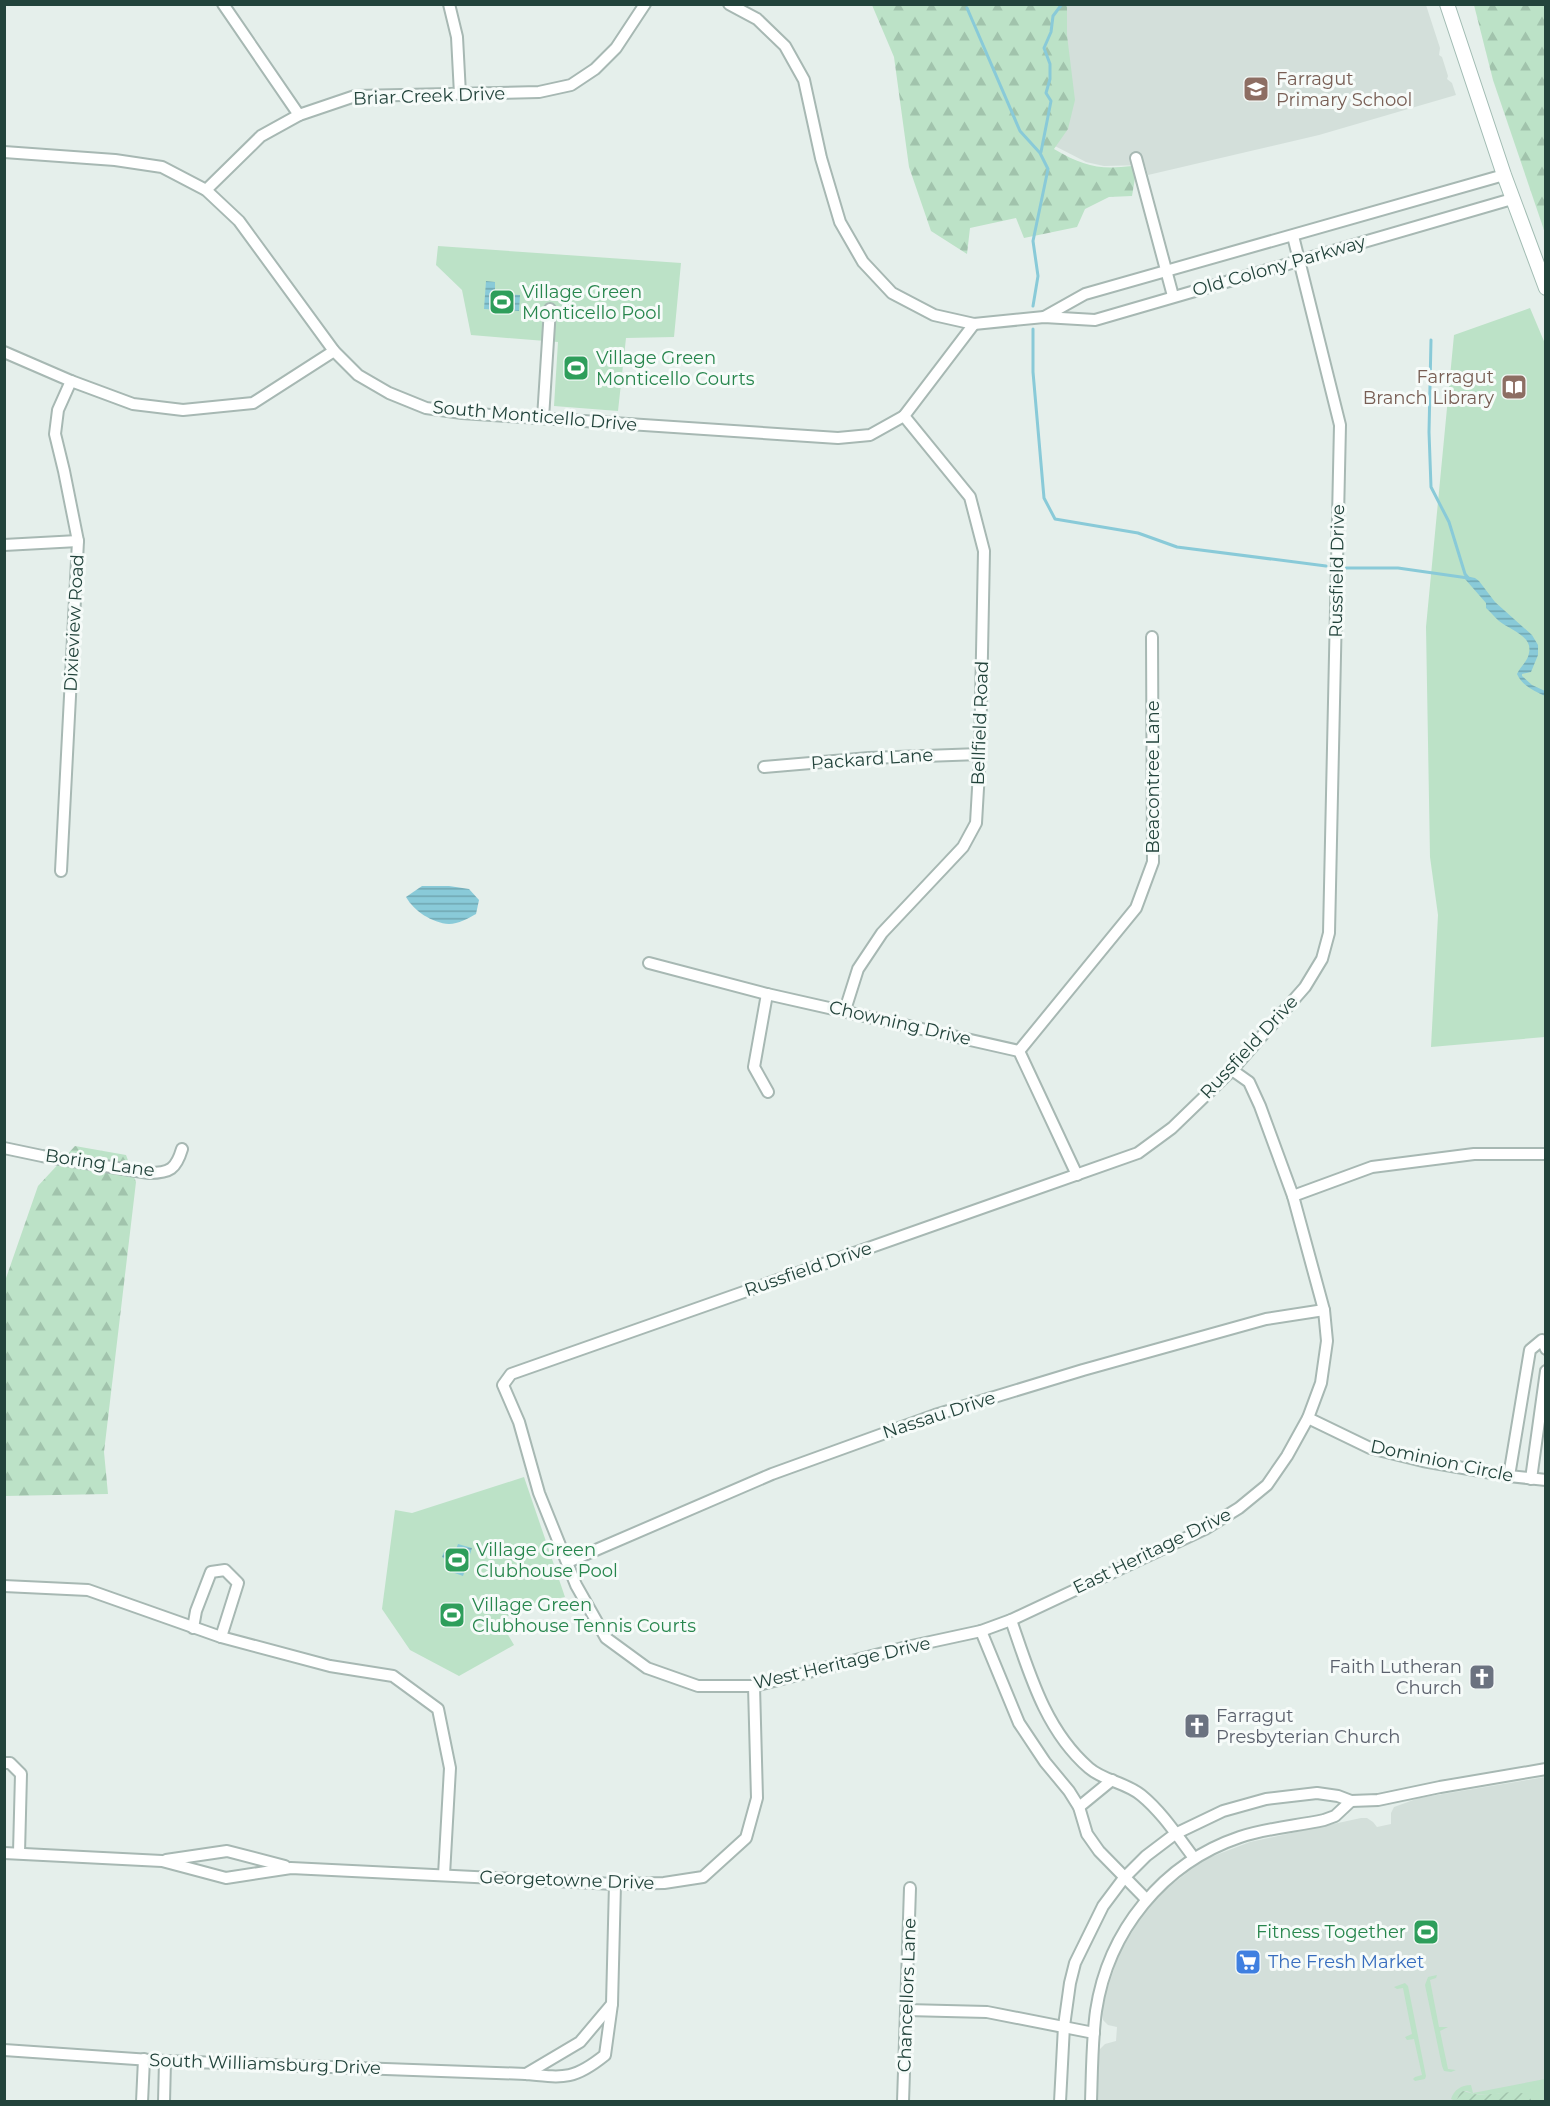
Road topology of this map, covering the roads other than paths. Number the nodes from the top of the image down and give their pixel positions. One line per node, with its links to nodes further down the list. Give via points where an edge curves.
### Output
1 (223, 4): 7 (street)
2 (450, 4): 6 (street, via 457,37)
3 (645, 4): 6 (street, Briar Creek Drive, via 616,48 572,85 539,92)
4 (729, 4): 20 (street, Old Colony Parkway, via 757,19 785,46 804,80 840,222 863,262 892,293 934,315)
5 (1447, 4): 10 (main road)
6 (459, 94): 7 (street, Briar Creek Drive, via 355,96)
7 (299, 115): 11 (street, Briar Creek Drive, via 261,136)
8 (4, 152): 11 (street, South Monticello Drive, via 162,167)
9 (1136, 158): 15 (street)
10 (1504, 175): 12 (main road); 13 (street, Old Colony Parkway)
11 (206, 190): 21 (street, South Monticello Drive, via 239,221)
12 (1512, 199): 14 (street, Old Colony Parkway); 16 (main road)
13 (1293, 236): 14 (street, Russfield Drive); 15 (street, Old Colony Parkway)
14 (1298, 261): 17 (street, Old Colony Parkway); 36 (street, Russfield Drive, via 1340,425 1329,933 1322,959 1305,987)
15 (1166, 272): 17 (street); 19 (street, Old Colony Parkway, via 1085,294)
16 (1545, 288)
17 (1173, 296): 19 (street, Old Colony Parkway, via 1095,320)
18 (550, 309): 25 (street)
19 (1044, 317): 20 (street, Old Colony Parkway)
20 (974, 324): 24 (street, South Monticello Drive)
21 (334, 351): 23 (street, via 253,403 173,409 133,404); 25 (street, South Monticello Drive, via 358,375 426,408)
22 (4, 352): 23 (street)
23 (70, 381): 26 (street, Dixieview Road, via 58,410 55,434)
24 (904, 416): 25 (street, South Monticello Drive, via 870,435 838,438); 29 (street, Bellfield Road, via 970,497 984,552)
25 (543, 418)
26 (78, 541): 27 (street); 31 (street, Dixieview Road)
27 (4, 545)
28 (1152, 637): 35 (street, Beacontree Lane, via 1153,862 1136,908)
29 (980, 754): 30 (street, Packard Lane); 34 (street, Bellfield Road, via 976,823 963,847 882,933 858,969)
30 (764, 767)
31 (61, 871)
32 (649, 963): 33 (street, Chowning Drive)
33 (767, 994): 34 (street, Chowning Drive); 37 (street, via 754,1067)
34 (844, 1010): 35 (street, Chowning Drive)
35 (1019, 1051): 41 (street)
36 (1232, 1070): 41 (street, Russfield Drive, via 1172,1128 1138,1153); 42 (street, East Heritage Drive, via 1249,1082)
37 (768, 1092)
38 (4, 1148): 39 (street, Boring Lane, via 149,1173 173,1168)
39 (182, 1149)
40 (1545, 1154): 42 (street, via 1474,1154 1372,1167)
41 (1077, 1175): 46 (street, Russfield Drive)
42 (1293, 1196): 43 (street, East Heritage Drive)
43 (1324, 1310): 47 (street, East Heritage Drive, via 1327,1341 1321,1383); 51 (street, Nassau Drive, via 1266,1319 935,1415 772,1474)
44 (1545, 1349): 48 (street, via 1542,1340 1530,1350)
45 (1545, 1371): 49 (street)
46 (511, 1374): 51 (street, West Heritage Drive, via 503,1385 519,1422 539,1493)
47 (1308, 1418): 48 (street, Dominion Circle, via 1370,1449); 53 (street, East Heritage Drive, via 1267,1485 1239,1508 1205,1529)
48 (1509, 1476): 49 (street, Dominion Circle)
49 (1531, 1479): 50 (street, Dominion Circle)
50 (1545, 1480)
51 (568, 1562): 57 (street, West Heritage Drive, via 576,1585 606,1638 647,1668 698,1686)
52 (4, 1586): 54 (street, via 88,1590)
53 (1011, 1620): 55 (street, East Heritage Drive); 60 (street, via 1047,1714 1088,1767)
54 (193, 1628): 56 (street); 56 (street, via 211,1572 225,1570 238,1583)
55 (981, 1631): 57 (street, West Heritage Drive); 62 (street, via 1019,1723)
56 (220, 1637): 69 (street, via 330,1666 393,1676 438,1710 450,1768)
57 (754, 1686): 71 (street, Georgetowne Drive, via 757,1798 746,1838 703,1877 664,1884)
58 (4, 1763): 64 (street, via 10,1763 21,1774)
59 (1545, 1769): 61 (street, via 1378,1800)
60 (1112, 1780): 62 (street); 63 (street, via 1141,1795)
61 (1351, 1801): 63 (street, via 1317,1792 1266,1799 1223,1811); 66 (street, via 1335,1816 1324,1820 1252,1833)
62 (1079, 1807): 70 (street, via 1087,1834)
63 (1175, 1834): 66 (street); 70 (street)
64 (19, 1852): 65 (street, Georgetowne Drive); 67 (street, Georgetowne Drive)
65 (4, 1853)
66 (1194, 1858): 73 (street)
67 (162, 1861): 68 (street, Georgetowne Drive, via 227,1851); 68 (street, Georgetowne Drive, via 226,1878)
68 (291, 1868): 69 (street, Georgetowne Drive)
69 (444, 1875): 71 (street, Georgetowne Drive)
70 (1124, 1878): 73 (street); 76 (street, via 1103,1906 1075,1963)
71 (615, 1884): 74 (street, South Williamsburg Drive)
72 (909, 1888): 75 (street, Chancellors Lane)
73 (1146, 1899): 77 (street, via 1123,1934 1107,1970)
74 (612, 2004): 81 (street, via 580,2042); 81 (street, South Williamsburg Drive, via 605,2055 584,2071 558,2077)
75 (906, 2010): 76 (street, via 987,2012); 84 (street, Chancellors Lane)
76 (1064, 2026): 77 (street); 85 (street)
77 (1094, 2032): 86 (street)
78 (4, 2050): 79 (street, South Williamsburg Drive)
79 (144, 2059): 80 (street, South Williamsburg Drive); 82 (street)
80 (165, 2061): 81 (street, South Williamsburg Drive); 83 (street)
81 (526, 2074)
82 (142, 2102)
83 (164, 2102)
84 (903, 2102)
85 (1060, 2102)
86 (1091, 2102)

